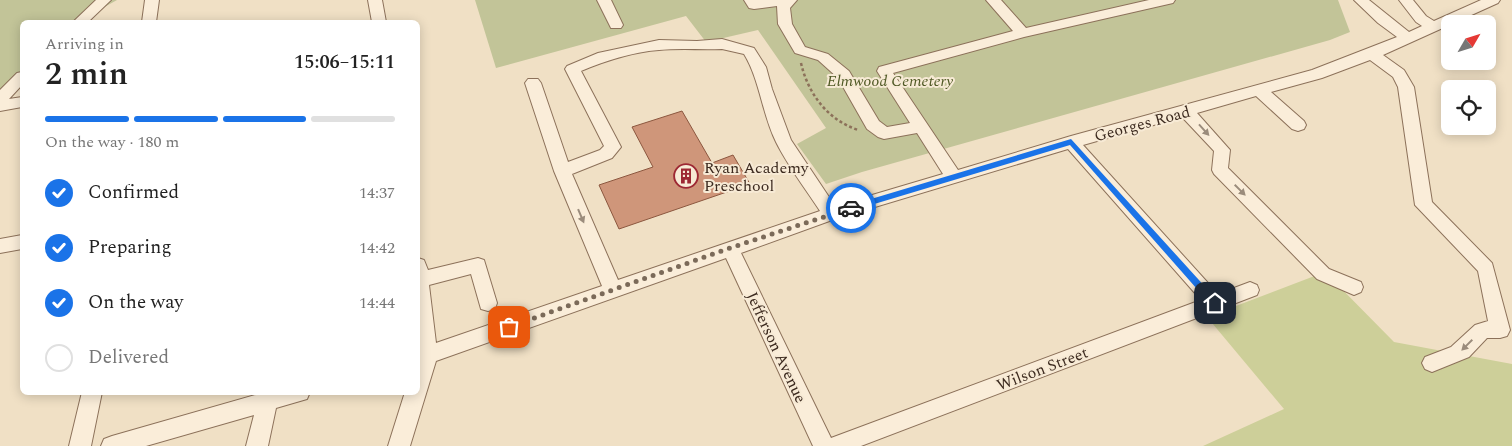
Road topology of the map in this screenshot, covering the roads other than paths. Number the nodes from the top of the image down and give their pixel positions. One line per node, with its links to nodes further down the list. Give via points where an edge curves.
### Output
1 (104, 0): 13 (street)
2 (152, 0): 14 (street)
3 (375, 0): 15 (street)
4 (604, 0): 16 (street)
5 (751, 0): 6 (street, via 754,6)
6 (786, 0)
7 (790, 0): 29 (street, via 783,7 785,24 800,50 823,57 844,76 873,125 884,133)
8 (993, 0): 18 (street)
9 (1168, 0): 18 (street)
10 (1361, 0): 19 (street, via 1382,20)
11 (1406, 0): 17 (street, via 1421,20)
12 (1493, 0): 17 (street, Georges Road)
13 (82, 20)
14 (150, 20)
15 (379, 20)
16 (616, 25)
17 (1433, 27): 19 (street, Georges Road)
18 (1023, 33): 29 (street, via 884,71)
19 (1411, 37): 20 (street, Georges Road)
20 (1372, 54): 23 (street, Georges Road); 45 (street, one-way to 45, via 1399,74 1406,86 1424,206 1486,268 1500,330 1486,328 1476,334 1465,349)
21 (20, 79): 24 (street)
22 (533, 83): 31 (street)
23 (1259, 90): 27 (street, Georges Road); 28 (street)
24 (3, 92)
25 (20, 102): 26 (street)
26 (0, 106)
27 (1186, 111): 30 (street, Georges Road); 38 (street, one-way to 38, via 1222,150 1220,170 1323,274)
28 (1298, 126)
29 (922, 127): 32 (street)
30 (1071, 142): 32 (street, Georges Road); 42 (street)
31 (562, 171): 33 (street, via 606,154 613,147 572,69 603,56 659,44 722,44 749,51 759,67 783,141); 39 (street, one-way to 39)
32 (953, 176): 33 (street, Georges Road)
33 (832, 214): 36 (street, Georges Road)
34 (20, 242): 35 (street)
35 (0, 246)
36 (730, 248): 39 (street, Georges Road); 57 (street, Jefferson Avenue)
37 (420, 273): 41 (street, via 478,265)
38 (1354, 287)
39 (613, 290): 44 (street, Georges Road)
40 (1250, 290): 42 (street, Wilson Street)
41 (488, 302)
42 (1215, 303): 58 (street, Wilson Street)
43 (420, 315): 44 (street)
44 (422, 357): 46 (street)
45 (1432, 363)
46 (420, 371)
47 (91, 395): 52 (street)
48 (290, 395): 50 (street)
49 (414, 395): 56 (street)
50 (267, 402): 51 (street); 55 (street)
51 (181, 427): 53 (street); 54 (street)
52 (80, 446)
53 (112, 446)
54 (170, 446)
55 (257, 446)
56 (399, 446)
57 (824, 446)
58 (835, 446)

